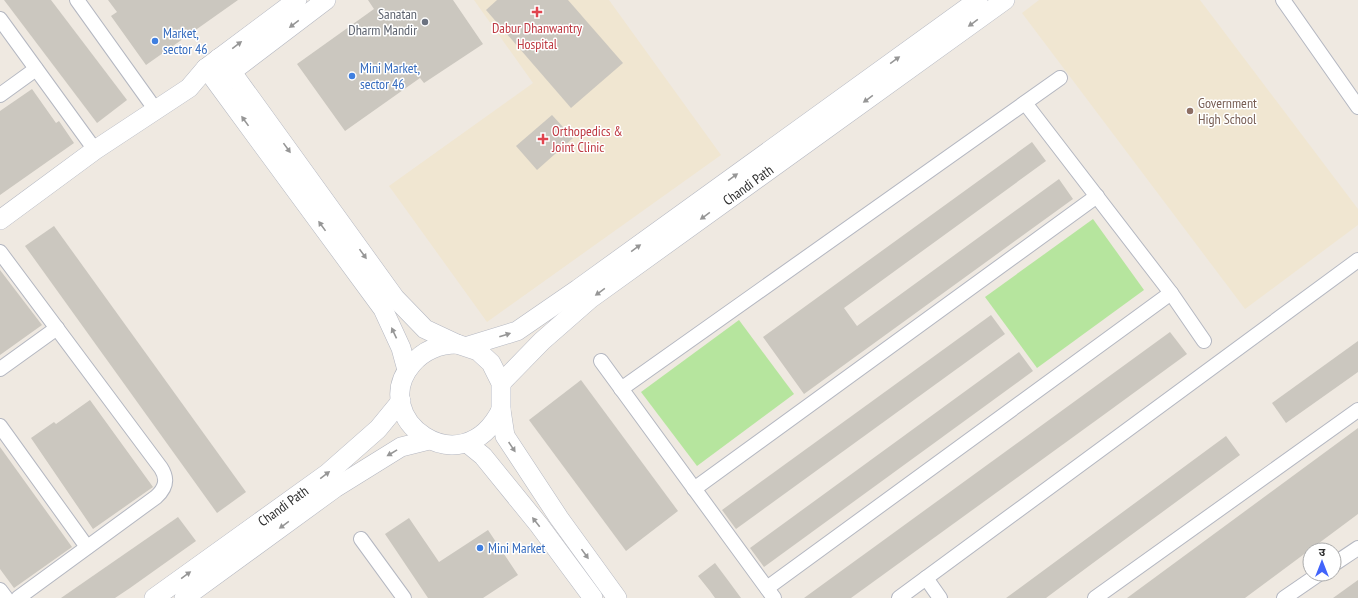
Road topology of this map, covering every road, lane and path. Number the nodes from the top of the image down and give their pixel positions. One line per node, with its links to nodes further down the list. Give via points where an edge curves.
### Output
1 (77, 0): 14 (street)
2 (297, 0): 9 (main road, one-way to 2)
3 (326, 0): 9 (main road, one-way to 9)
4 (978, 0): 23 (main road, Chandi Path, one-way to 4, via 517,331)
5 (1005, 0): 27 (main road, Chandi Path, one-way to 27, via 590,299 542,341)
6 (1283, 0): 13 (street)
7 (0, 19): 8 (street)
8 (36, 69): 11 (street); 15 (street)
9 (218, 70): 14 (main road); 23 (main road, one-way to 23, via 395,298 425,329); 26 (main road, one-way to 9, via 402,348 383,309)
10 (1060, 78): 12 (street)
11 (0, 95)
12 (1026, 103): 16 (street); 28 (street)
13 (1358, 107)
14 (155, 109): 15 (main road)
15 (95, 150): 17 (main road)
16 (1097, 196): 20 (street); 35 (street)
17 (0, 220)
18 (0, 252): 21 (street)
19 (1358, 260): 40 (street)
20 (1171, 293): 22 (street); 43 (street)
21 (57, 328): 25 (street); 37 (street, via 161,468 166,479 163,491)
22 (1204, 341)
23 (462, 345): 26 (main road, via 438,346 420,355); 27 (main road, via 478,351 492,363)
24 (601, 361): 28 (street)
25 (0, 369)
26 (407, 370): 29 (main road, via 401,389)
27 (501, 383): 30 (main road)
28 (621, 389): 35 (street)
29 (401, 401): 33 (main road, via 403,412 411,426); 46 (main road, Chandi Path, one-way to 29, via 328,473 378,429)
30 (500, 410): 34 (main road, via 495,422 483,435); 50 (main road, one-way to 50, via 505,436 559,518)
31 (1358, 410): 53 (street)
32 (0, 426): 37 (street)
33 (429, 440): 34 (main road, via 446,445); 47 (main road, Chandi Path, one-way to 47, via 401,447 335,488)
34 (467, 443): 49 (main road, one-way to 34, via 497,472)
35 (694, 489): 43 (street)
36 (361, 539): 48 (street)
37 (87, 547): 45 (street)
38 (1358, 548): 39 (street)
39 (1342, 559)
40 (926, 578): 51 (street); 52 (street)
41 (1307, 582): 54 (street)
42 (0, 590): 44 (street)
43 (771, 593)
44 (6, 598)
45 (18, 598)
46 (154, 598)
47 (184, 598)
48 (404, 598)
49 (593, 598)
50 (617, 598)
51 (899, 598)
52 (940, 598)
53 (1095, 598)
54 (1284, 598)

